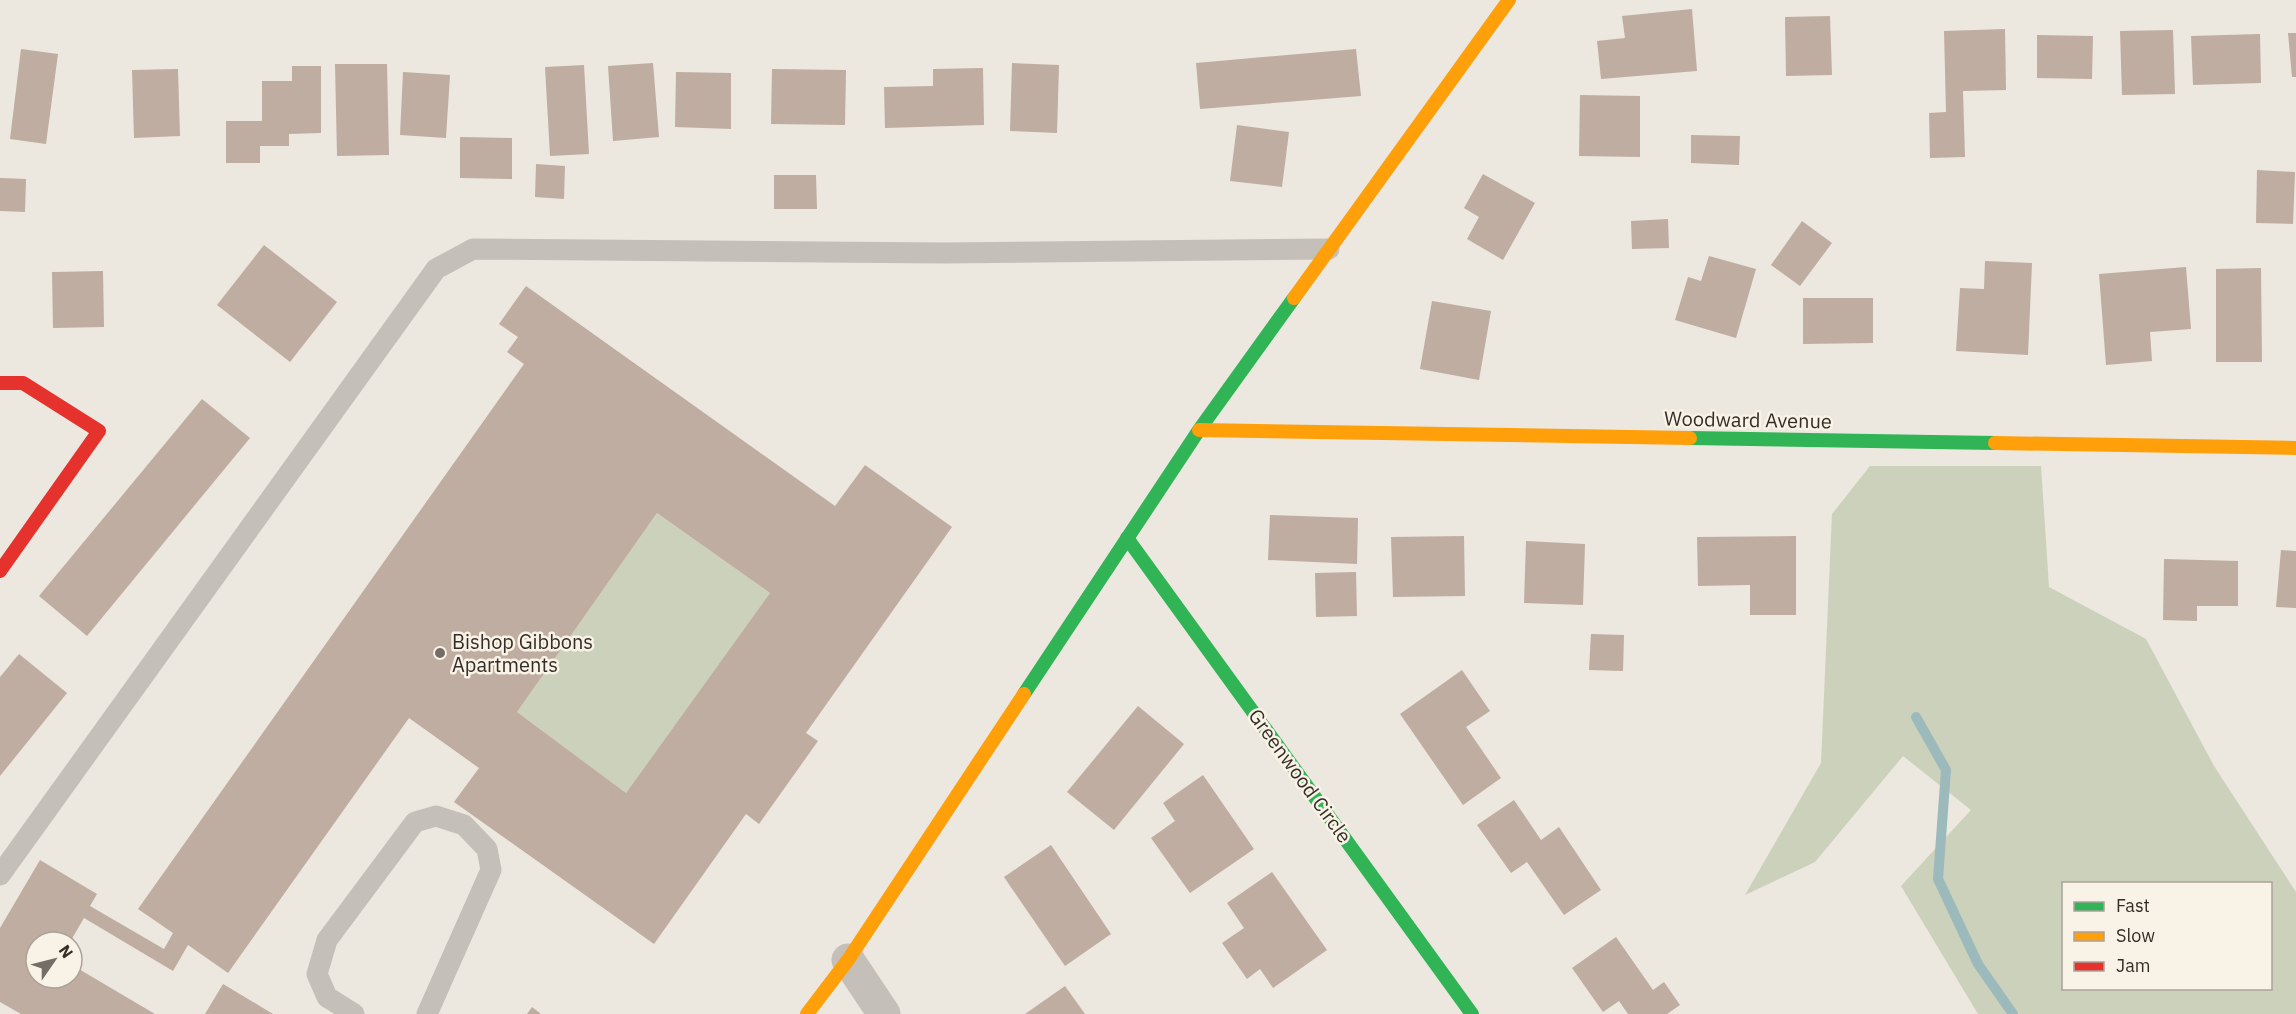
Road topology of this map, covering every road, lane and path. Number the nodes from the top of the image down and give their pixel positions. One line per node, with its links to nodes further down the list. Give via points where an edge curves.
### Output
1 (1509, 0): 2 (street)
2 (1329, 249): 4 (street); 8 (lane, via 943,254 473,249 436,269)
3 (0, 384): 7 (street, via 23,383 99,431)
4 (1199, 430): 5 (street, Woodward Avenue); 6 (street)
5 (2296, 448)
6 (1127, 538): 9 (street); 14 (street, Greenwood Circle)
7 (0, 571)
8 (0, 874)
9 (848, 960): 12 (street); 13 (street)
10 (354, 1014): 11 (lane, via 327,997 317,974 327,940 415,822 436,816 464,825 487,849 491,870)
11 (427, 1014)
12 (807, 1014)
13 (884, 1014)
14 (1472, 1014)

